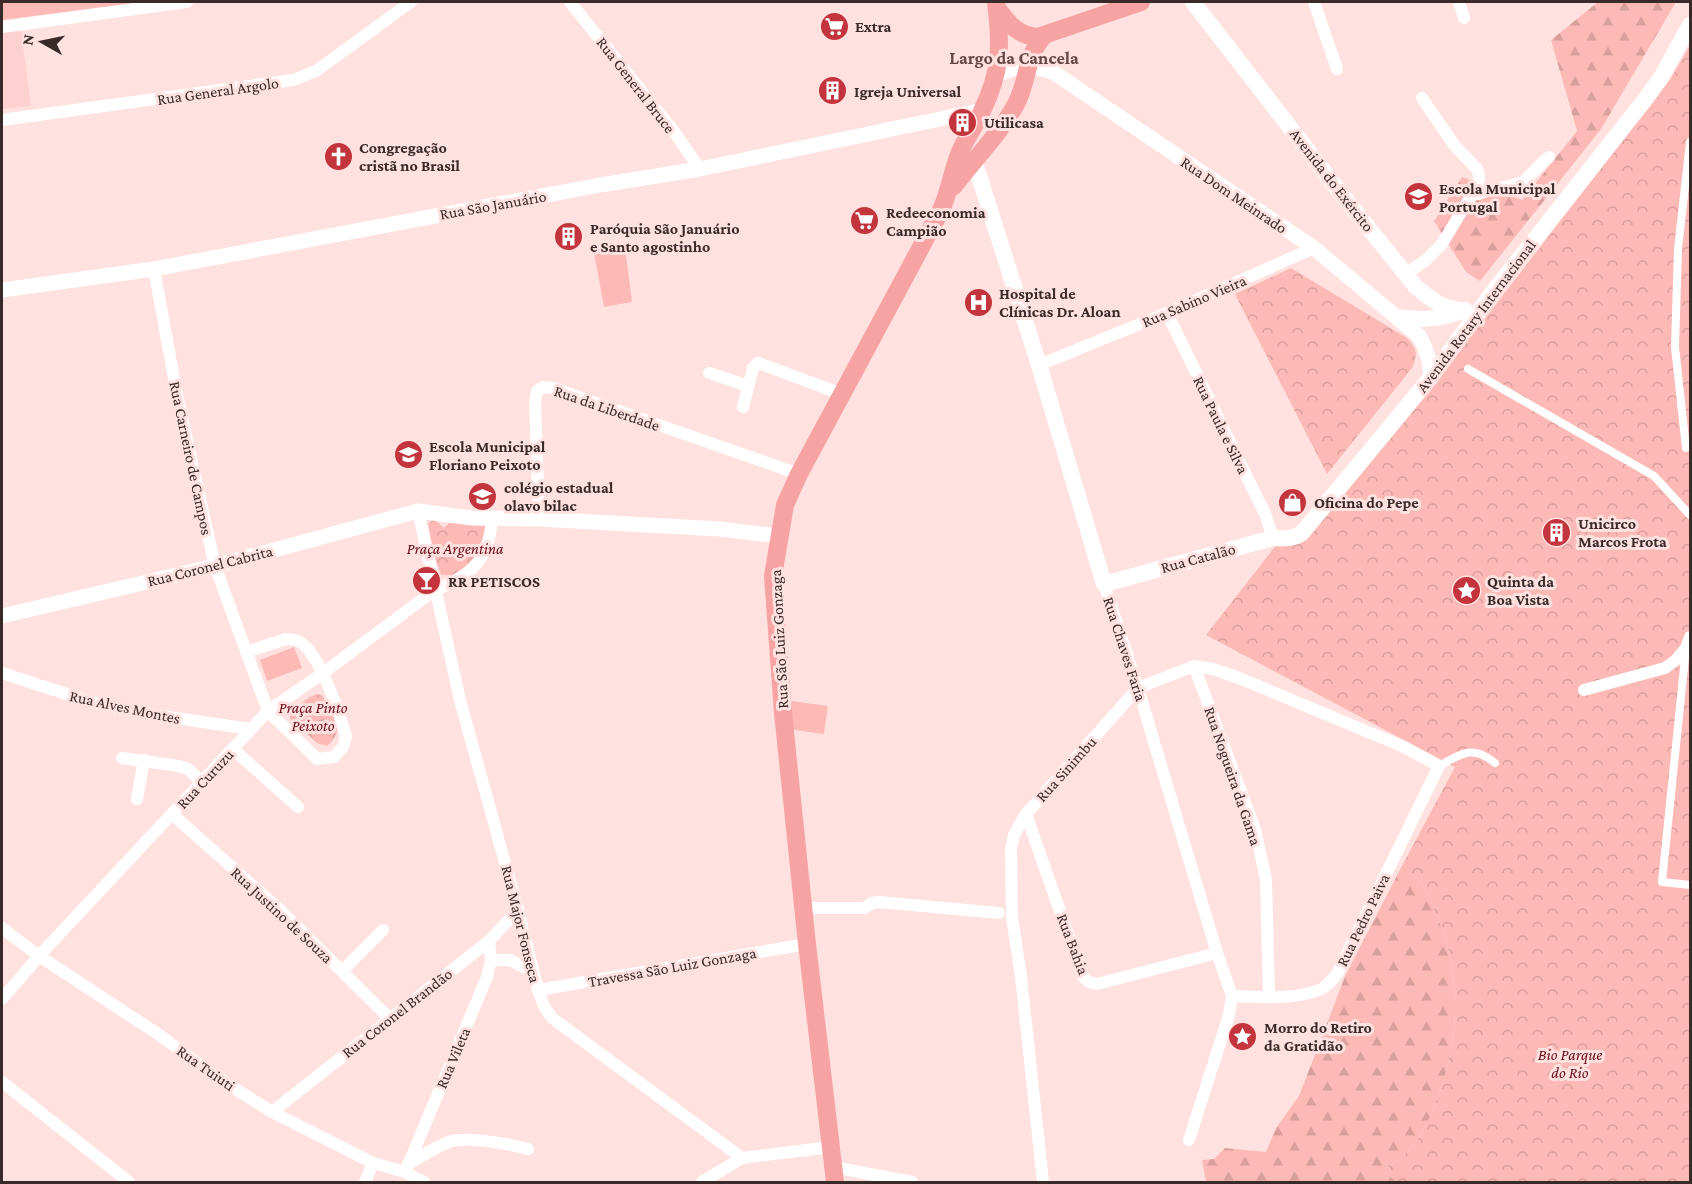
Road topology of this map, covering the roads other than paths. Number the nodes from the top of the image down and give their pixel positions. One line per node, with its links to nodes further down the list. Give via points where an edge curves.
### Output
1 (186, 2): 11 (street)
2 (411, 2): 18 (street, Rua General Argolo, via 316,71 293,80)
3 (570, 2): 22 (street, Rua General Bruce)
4 (1141, 2): 12 (main road)
5 (1193, 2): 27 (main road, Avenida do Exército)
6 (1314, 2): 14 (street)
7 (1459, 2): 9 (street)
8 (997, 5): 12 (main road, via 1014,29); 15 (main road, Rua São Luiz Gonzaga)
9 (1464, 18)
10 (1690, 25): 29 (main road, Avenida Rotary Internacional, via 1644,101)
11 (2, 27)
12 (1044, 36): 13 (main road)
13 (1028, 65): 15 (street, via 1015,66); 21 (main road, via 1012,111); 25 (street, Rua Dom Meinrado, via 1053,72)
14 (1337, 69)
15 (997, 75): 17 (main road, Rua São Luiz Gonzaga)
16 (1422, 98): 23 (street, via 1454,145 1477,169)
17 (983, 110): 21 (main road); 22 (street, Rua São Januário); 24 (main road, Rua São Luiz Gonzaga, via 959,152)
18 (2, 120)
19 (1690, 142): 40 (street, via 1678,249 1675,347)
20 (1549, 157): 23 (street, via 1523,182)
21 (974, 160): 24 (main road); 33 (main road, Rua Chaves Faria)
22 (700, 169): 26 (street, Rua São Januário)
23 (1479, 194): 27 (street, via 1469,199 1442,244)
24 (948, 195): 38 (main road, Rua São Luiz Gonzaga)
25 (1314, 248): 31 (street, Rua Sabino Vieira); 32 (street, Rua Dom Meinrado)
26 (154, 269): 28 (street, Rua São Januário); 49 (street, Rua Carneiro de Campos)
27 (1406, 274): 30 (main road, Avenida do Exército, via 1430,298)
28 (2, 290)
29 (1493, 292): 30 (main road); 36 (main road, Avenida Rotary Internacional)
30 (1463, 311): 32 (main road, via 1430,320)
31 (1167, 313): 33 (street, Rua Sabino Vieira); 47 (street, Rua Paula e Silva)
32 (1397, 317): 36 (street, Rua Dom Meinrado, via 1419,336 1426,348)
33 (1039, 364): 50 (main road, Rua Chaves Faria)
34 (1468, 369): 43 (street, via 1654,476)
35 (709, 373): 37 (street)
36 (1431, 377): 48 (main road, Avenida Rotary Internacional, via 1325,507 1302,533)
37 (748, 386): 38 (street, via 758,363); 39 (street)
38 (842, 394): 41 (main road, Rua São Luiz Gonzaga)
39 (742, 407)
40 (1686, 448)
41 (799, 474): 45 (street, Rua da Liberdade, via 543,387 537,391 535,400); 46 (main road, Rua São Luiz Gonzaga, via 785,505)
42 (418, 512): 44 (street); 49 (street, Rua Coronel Cabrita); 51 (street, Rua Major Fonseca)
43 (1690, 515)
44 (492, 519): 45 (street); 51 (street, via 491,539 480,561 461,578)
45 (539, 519): 46 (street, via 720,529)
46 (778, 537): 73 (main road, Rua São Luiz Gonzaga, via 772,576)
47 (1273, 537): 48 (main road, Rua Catalão); 50 (main road, Rua Catalão)
48 (1292, 538)
49 (215, 566): 52 (street, Rua Coronel Cabrita); 54 (street, Rua Carneiro de Campos)
50 (1104, 584): 58 (street, Rua Chaves Faria)
51 (435, 590): 57 (street, Rua Curuzu); 74 (street, Rua Major Fonseca, via 460,700)
52 (2, 616)
53 (1688, 642): 59 (street, via 1665,668); 72 (street, via 1662,882)
54 (246, 652): 57 (street, via 293,639 304,645); 60 (street, Rua Carneiro de Campos)
55 (1194, 666): 58 (street, Rua Sinimbu); 66 (street, via 1239,678 1404,747); 87 (street, Rua Nogueira da Gama, via 1255,829 1266,880)
56 (2, 673): 61 (street, Rua Alves Montes, via 93,703)
57 (323, 673): 60 (street, Rua Curuzu); 60 (street, via 346,736 334,757 317,759)
58 (1138, 688): 71 (street, Rua Sinimbu); 80 (street, Rua Chaves Faria)
59 (1584, 690)
60 (268, 711): 61 (street, Rua Curuzu)
61 (251, 729): 62 (street, Rua Curuzu)
62 (232, 749): 67 (street, Rua Curuzu); 69 (street)
63 (122, 758): 64 (street)
64 (144, 760): 67 (street, via 188,769); 68 (street)
65 (1495, 763): 66 (street, via 1484,753 1473,753 1460,754)
66 (1439, 766): 87 (street, Rua Pedro Paiva, via 1337,974 1320,990)
67 (202, 782): 70 (street, Rua Curuzu)
68 (136, 799)
69 (298, 807)
70 (172, 814): 81 (street, Rua Curuzu); 83 (street, Rua Justino de Souza)
71 (1026, 814): 80 (street, Rua Bahia, via 1083,977 1089,982 1097,984); 104 (street, Rua Sinimbu, via 1011,849 1012,917)
72 (1690, 885)
73 (803, 908): 75 (street, via 865,908 879,902); 79 (main road, Rua São Luiz Gonzaga)
74 (518, 910): 78 (street, Rua Coronel Brandão); 84 (street, Rua Major Fonseca)
75 (999, 913)
76 (2, 928): 81 (street, Rua Tuiuti)
77 (383, 930): 83 (street)
78 (489, 941): 82 (street, Rua Vileta); 89 (street, Rua Coronel Brandão)
79 (807, 944): 85 (street, Travessa São Luiz Gonzaga); 93 (main road, Rua São Luiz Gonzaga)
80 (1217, 953): 86 (street, Rua Chaves Faria)
81 (39, 956): 88 (street, Rua Curuzu); 91 (street, Rua Tuiuti)
82 (490, 960): 84 (street, via 510,960); 97 (street, Rua Vileta, via 487,977)
83 (342, 971): 89 (street, Rua Justino de Souza)
84 (533, 972): 85 (street, Rua Major Fonseca)
85 (537, 990): 95 (street, Rua Major Fonseca, via 552,1018)
86 (1232, 996): 87 (street, Rua Pedro Paiva); 92 (street)
87 (1269, 996)
88 (2, 999)
89 (389, 1018): 91 (street, Rua Coronel Brandão)
90 (2, 1082): 99 (street)
91 (272, 1112): 96 (street, Rua Tuiuti)
92 (1189, 1140)
93 (831, 1147): 95 (street); 98 (main road, Rua São Luiz Gonzaga)
94 (528, 1149): 97 (street, via 457,1140)
95 (742, 1158): 102 (street)
96 (373, 1163): 97 (street, Rua Tuiuti); 100 (street)
97 (406, 1168): 101 (street, Rua Tuiuti)
98 (834, 1175): 103 (street)
99 (129, 1182)
100 (365, 1182)
101 (424, 1182)
102 (702, 1182)
103 (912, 1182)
104 (1043, 1182)

